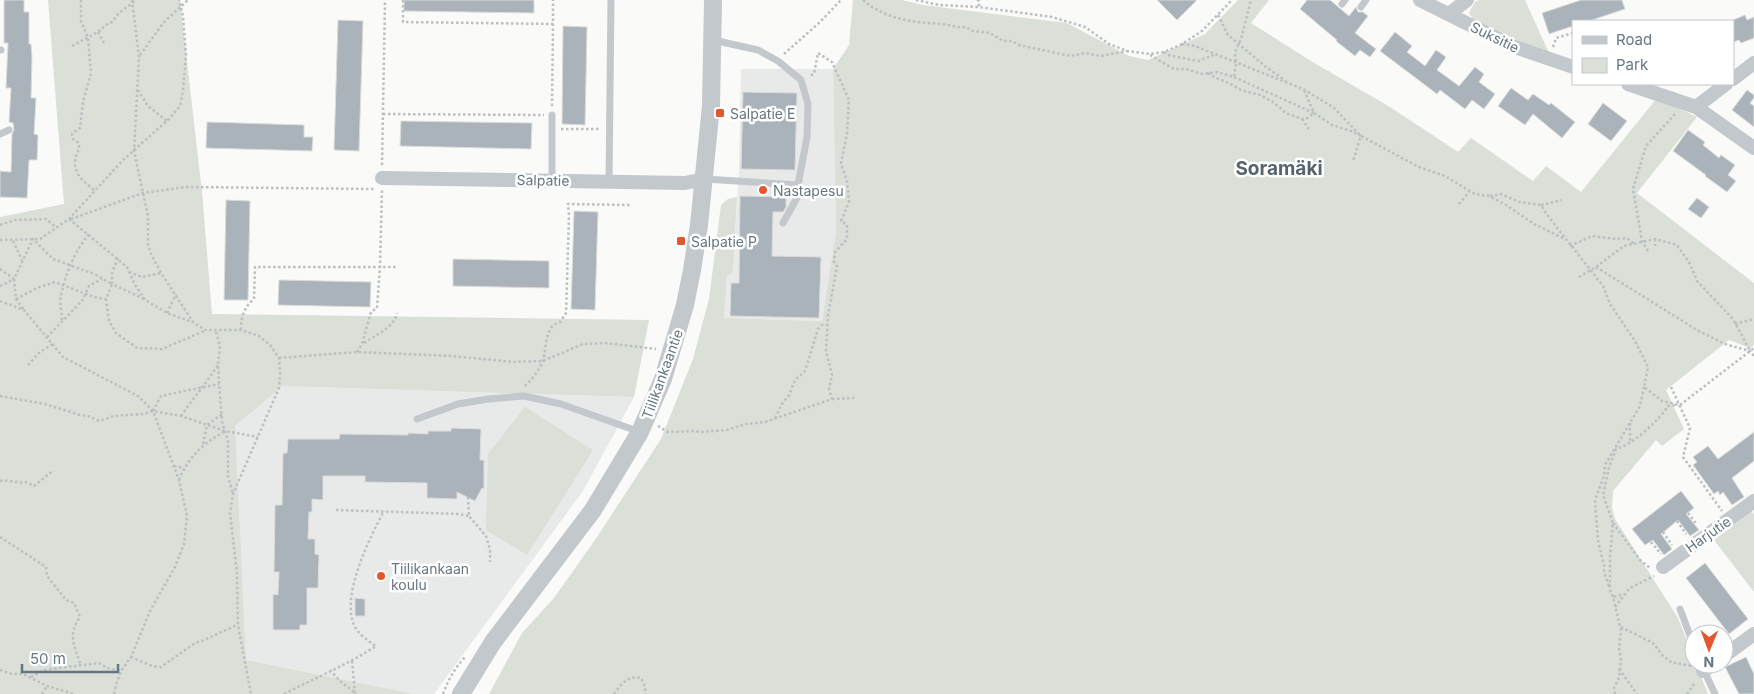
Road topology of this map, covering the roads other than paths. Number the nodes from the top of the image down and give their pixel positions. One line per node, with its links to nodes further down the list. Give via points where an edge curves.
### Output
1 (611, 0): 22 (lane)
2 (713, 0): 9 (street, Tiilikankaantie)
3 (1366, 0): 7 (lane)
4 (1420, 0): 8 (street, Suksitie)
5 (1453, 0): 8 (street)
6 (1467, 0): 8 (street)
7 (1362, 7)
8 (1449, 14): 11 (street, Suksitie, via 1512,46)
9 (713, 40): 20 (street, Tiilikankaantie); 24 (lane, via 758,50 801,80 808,104 807,137)
10 (1754, 63): 12 (street)
11 (1572, 67)
12 (1734, 78)
13 (1631, 85): 15 (street)
14 (1725, 85): 15 (street)
15 (1696, 107): 19 (street)
16 (552, 115): 21 (lane)
17 (9, 130): 18 (lane)
18 (0, 134)
19 (1754, 147)
20 (704, 179): 22 (street, Salpatie, via 685,183); 24 (lane); 27 (street, Tiilikankaantie, via 685,305 662,380)
21 (552, 180): 22 (street, Salpatie); 23 (street, Salpatie)
22 (609, 182)
23 (382, 183)
24 (798, 185): 25 (lane, via 798,196)
25 (782, 223)
26 (417, 419): 27 (lane, via 458,404 524,396)
27 (643, 425): 35 (street, Tiilikankaantie, via 593,510 493,642)
28 (1754, 501): 29 (street, Harjutie)
29 (1660, 570)
30 (1680, 609): 31 (lane)
31 (1686, 624)
32 (1754, 634): 33 (street)
33 (1734, 649)
34 (1707, 674): 36 (lane)
35 (461, 694)
36 (1715, 694)

